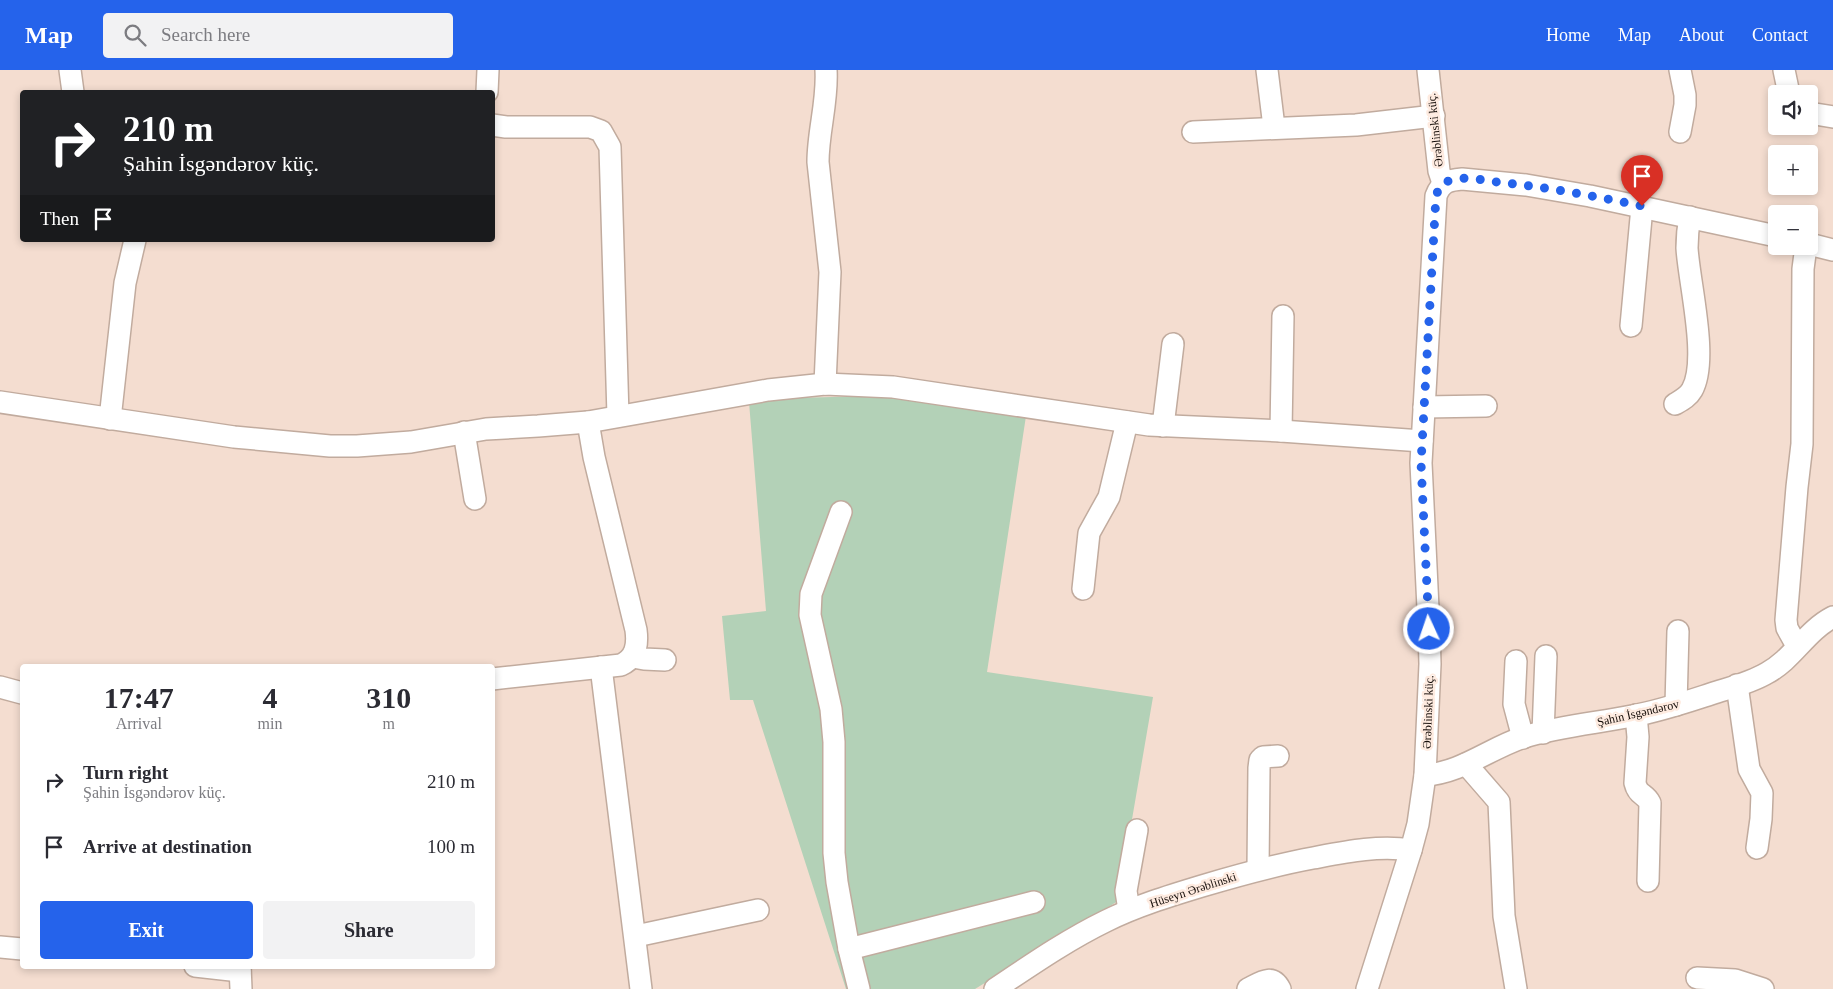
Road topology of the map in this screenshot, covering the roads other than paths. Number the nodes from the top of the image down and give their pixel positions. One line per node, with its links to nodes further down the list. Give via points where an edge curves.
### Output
1 (70, 70): 9 (street)
2 (488, 70): 10 (street)
3 (826, 70): 29 (street, via 826,98 818,147 830,272)
4 (1267, 70): 15 (street)
5 (1428, 70): 12 (street, Ərəblinski küç.)
6 (1680, 70): 17 (street, via 1685,95)
7 (1784, 70): 8 (street)
8 (1786, 85)
9 (72, 90)
10 (487, 90)
11 (1818, 114): 13 (street)
12 (1434, 116): 15 (street, via 1363,124); 18 (street, Ərəblinski küç.)
13 (1833, 117)
14 (495, 125): 34 (street, via 590,127 601,131 610,147)
15 (1274, 127): 16 (street)
16 (1193, 132)
17 (1680, 132)
18 (1443, 183): 19 (street, via 1462,179 1526,185); 33 (street, Ərəblinski küç., via 1436,196)
19 (1642, 206): 20 (street); 27 (street)
20 (1690, 217): 21 (street); 31 (street, via 1687,247 1698,333 1698,363 1692,390)
21 (1768, 234)
22 (134, 242): 35 (street, via 125,283)
23 (1818, 246): 24 (street)
24 (1833, 250)
25 (1805, 255): 47 (street, via 1802,444 1786,620)
26 (1283, 316): 40 (street)
27 (1631, 326)
28 (1173, 344): 38 (street)
29 (825, 384): 34 (street, via 768,390); 37 (street, via 892,387)
30 (0, 402): 35 (street)
31 (1675, 404)
32 (1486, 406): 33 (street)
33 (1424, 407): 41 (street, Ərəblinski küç.)
34 (618, 416): 36 (street)
35 (110, 419): 39 (street, via 234,437 330,446 394,444)
36 (588, 422): 39 (street); 49 (street, via 638,640)
37 (1127, 422): 38 (street); 44 (street, via 1109,497 1089,533)
38 (1163, 426): 40 (street)
39 (464, 432): 42 (street)
40 (1281, 432): 41 (street)
41 (1422, 441): 63 (street, Ərəblinski küç., via 1430,664)
42 (476, 499)
43 (840, 512): 75 (street, via 811,594 810,615 831,709 834,853)
44 (1084, 589)
45 (1833, 617): 47 (street, Şahin İsgəndərov)
46 (1678, 631): 57 (street)
47 (1797, 646): 54 (street, Şahin İsgəndərov, via 1779,666)
48 (1546, 656): 59 (street)
49 (633, 657): 50 (street); 52 (street, via 621,665)
50 (665, 660)
51 (1516, 661): 60 (street, via 1514,704)
52 (601, 667): 53 (street); 72 (street)
53 (495, 679)
54 (1737, 686): 57 (street, Şahin İsgəndərov); 65 (street, via 1749,769 1762,793)
55 (0, 687): 56 (street)
56 (20, 692)
57 (1676, 705): 58 (street, Şahin İsgəndərov)
58 (1636, 716): 59 (street, Şahin İsgəndərov); 68 (street, via 1635,783 1640,794 1650,802)
59 (1543, 732): 60 (street, Şahin İsgəndərov)
60 (1523, 738): 62 (street, Şahin İsgəndərov)
61 (1278, 756): 67 (street, via 1260,760)
62 (1466, 764): 63 (street, Şahin İsgəndərov); 85 (street, via 1499,802 1504,916)
63 (1425, 775): 66 (street, Ərəblinski küç.)
64 (1137, 830): 71 (street, via 1126,891)
65 (1757, 848)
66 (1411, 850): 67 (street, Hüseyn Ərəblinski, via 1370,849); 84 (street, Ərəblinski küç.)
67 (1258, 869): 71 (street, Hüseyn Ərəblinski)
68 (1648, 881)
69 (1034, 902): 75 (street)
70 (758, 910): 72 (street)
71 (1129, 910): 81 (street, Hüseyn Ərəblinski, via 1049,953)
72 (636, 936): 79 (street)
73 (0, 947): 74 (street)
74 (20, 949)
75 (849, 949): 80 (street)
76 (210, 969): 77 (street)
77 (240, 975)
78 (1698, 978): 86 (street, via 1735,980)
79 (641, 989)
80 (859, 989)
81 (995, 989)
82 (1248, 989): 83 (street, via 1271,980 1277,982)
83 (1280, 989)
84 (1367, 989)
85 (1516, 989)
86 (1763, 989)

